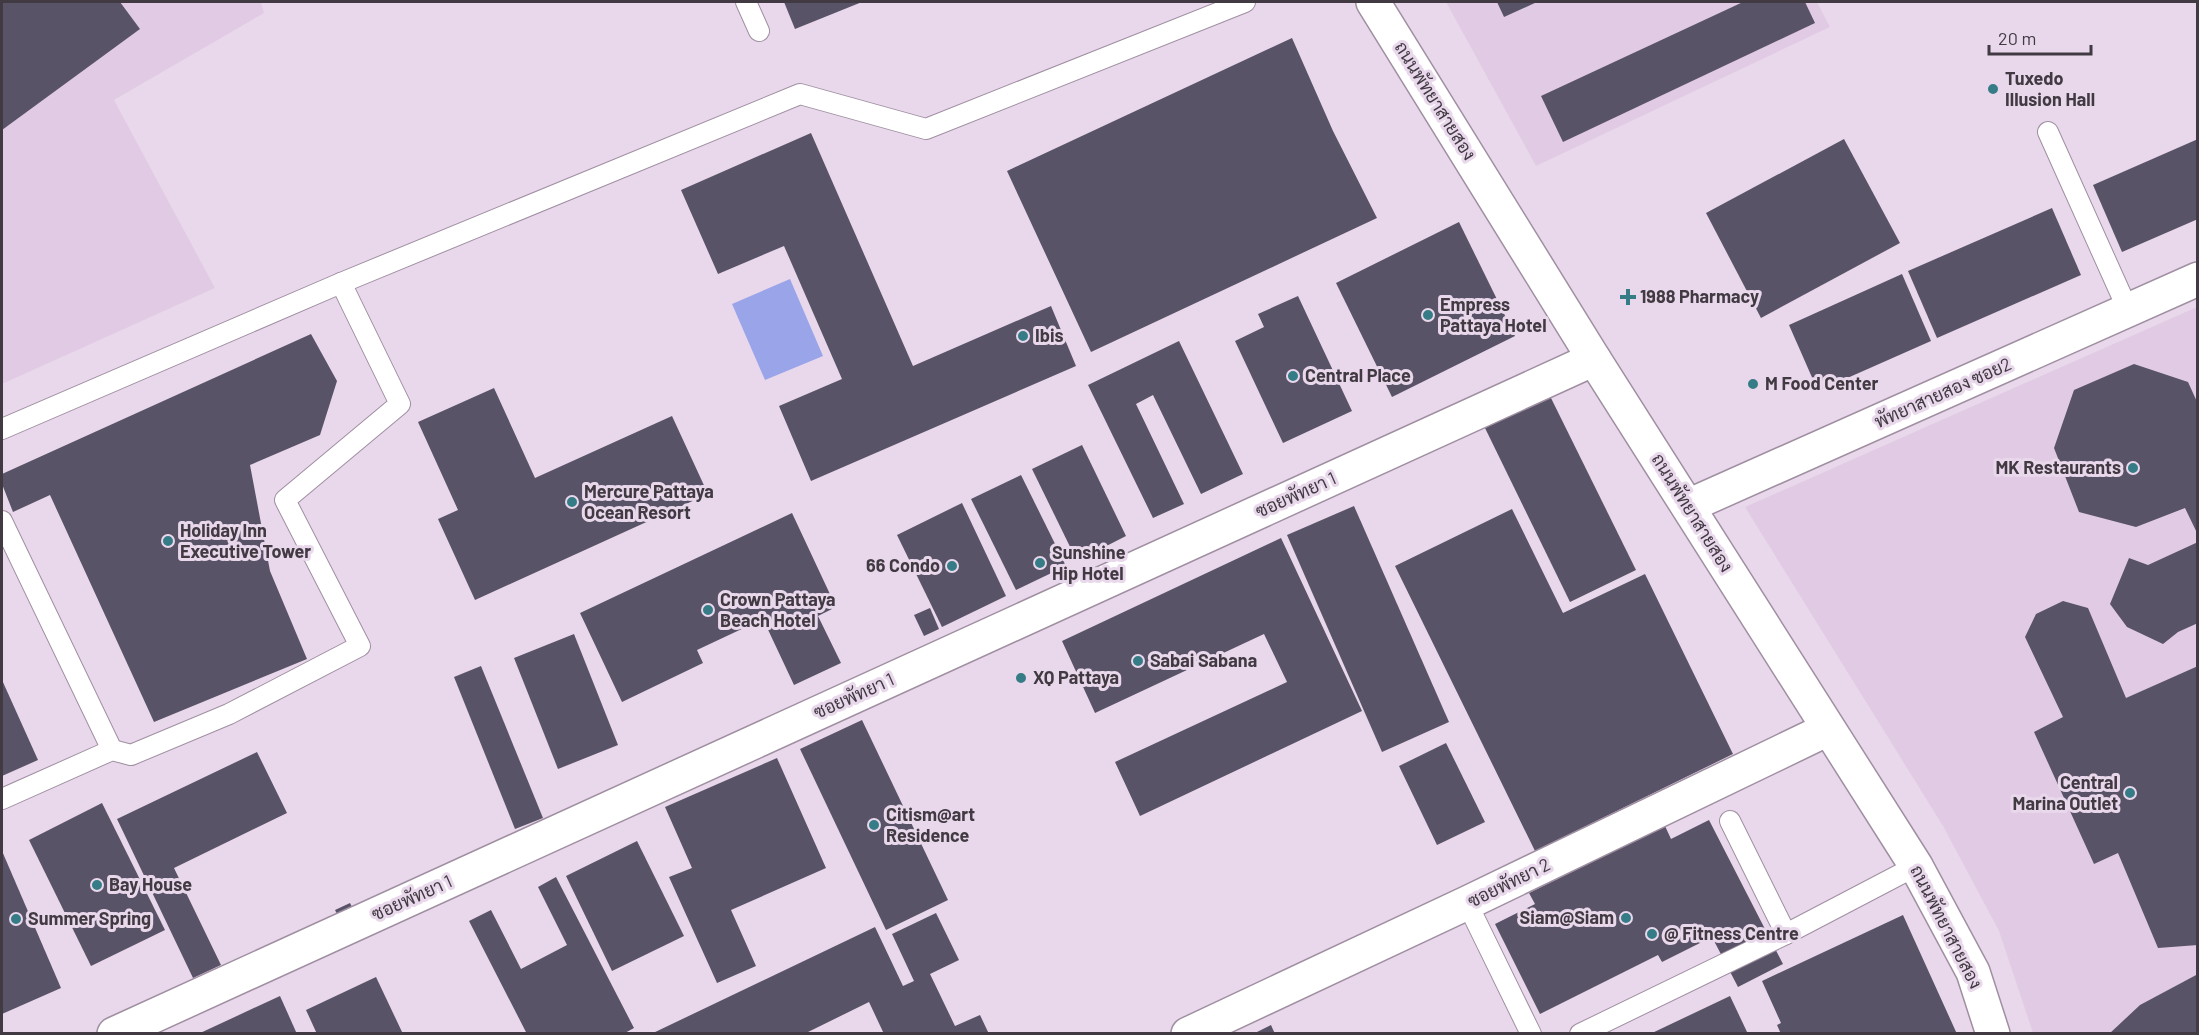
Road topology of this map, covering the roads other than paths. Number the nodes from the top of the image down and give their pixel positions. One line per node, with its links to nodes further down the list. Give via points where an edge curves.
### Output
1 (746, 2): 4 (lane)
2 (1245, 2): 7 (lane, via 926,129 800,93)
3 (1373, 2): 9 (street, ถนนพัทยาสายสอง)
4 (759, 31)
5 (2048, 132): 8 (lane)
6 (2198, 279): 8 (street, พัทยาสายสอง ซอย2)
7 (342, 283): 10 (lane); 14 (lane, via 400,404 285,500 360,646 229,714 131,755)
8 (2128, 310): 11 (street, พัทยาสายสอง ซอย2)
9 (1594, 359): 11 (street, ถนนพัทยาสายสอง); 20 (street, ซอยพัทยา 1)
10 (2, 429)
11 (1688, 506): 13 (street, ถนนพัทยาสายสอง)
12 (2, 521): 14 (lane)
13 (1828, 729): 17 (street, ถนนพัทยาสายสอง); 18 (street, ซอยพัทยา 2)
14 (112, 750): 15 (lane)
15 (2, 799)
16 (1730, 821): 19 (lane)
17 (1916, 866): 19 (lane); 24 (street, ถนนพัทยาสายสอง, via 1973,972)
18 (1467, 903): 21 (street, ซอยพัทยา 2); 22 (lane)
19 (1786, 934): 23 (lane)
20 (114, 1034)
21 (1188, 1034)
22 (1531, 1034)
23 (1580, 1034)
24 (1993, 1034)

